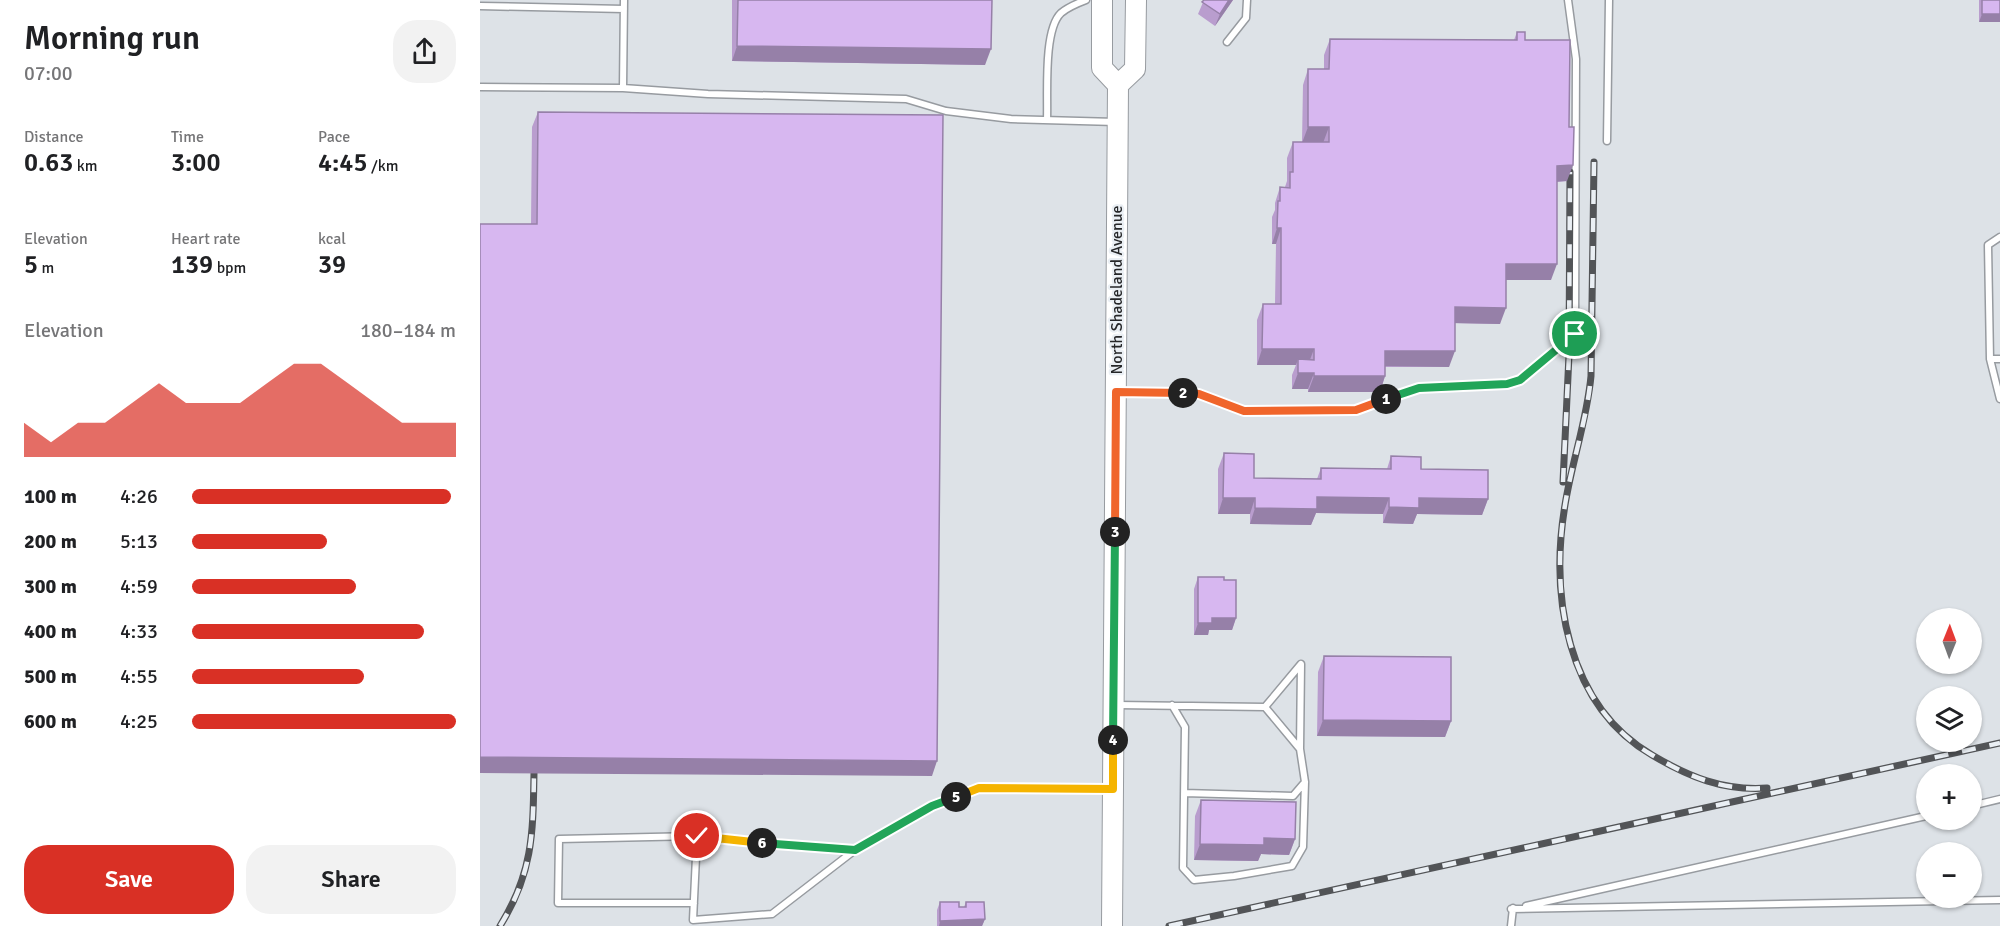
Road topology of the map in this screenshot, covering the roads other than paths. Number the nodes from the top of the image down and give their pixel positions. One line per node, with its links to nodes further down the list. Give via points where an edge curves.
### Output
1 (624, 0): 9 (lane)
2 (1086, 0): 14 (lane, via 1060,14 1049,36)
3 (1102, 0): 11 (main road, via 1102,68)
4 (1136, 0): 11 (main road, via 1135,69)
5 (1247, 0): 10 (lane, via 1246,18)
6 (1568, 0): 20 (lane, via 1576,59 1575,334 1520,380 1419,388 1356,410 1244,411 1199,394)
7 (1609, 0): 16 (lane)
8 (480, 6): 9 (lane)
9 (624, 9): 13 (lane)
10 (1227, 42)
11 (1118, 86): 15 (main road, North Shadeland Avenue)
12 (480, 87): 13 (lane)
13 (623, 88): 14 (lane, via 906,99 946,111)
14 (1047, 120): 15 (lane)
15 (1117, 122): 20 (main road, North Shadeland Avenue)
16 (1607, 141)
17 (2000, 237): 18 (lane, via 1988,245)
18 (1990, 359): 19 (lane); 21 (lane)
19 (2000, 359)
20 (1116, 392): 22 (main road, North Shadeland Avenue)
21 (2000, 399)
22 (1113, 705): 23 (lane); 27 (main road, North Shadeland Avenue)
23 (1172, 705): 24 (lane); 28 (lane, via 1185,727)
24 (1265, 707): 25 (lane); 25 (lane, via 1301,664)
25 (1300, 749): 26 (lane)
26 (1305, 782): 28 (lane, via 1303,847 1292,866 1194,880 1183,868); 30 (lane)
27 (1113, 789): 37 (lane, via 979,788 932,806); 41 (main road, North Shadeland Avenue)
28 (1184, 793): 29 (lane)
29 (1231, 794): 30 (lane); 32 (lane)
30 (1293, 796): 33 (lane)
31 (2000, 799): 34 (lane)
32 (1237, 800)
33 (1287, 802)
34 (1982, 803)
35 (1916, 818): 40 (lane)
36 (697, 836): 37 (lane); 39 (lane); 39 (lane, via 559,838 558,903)
37 (855, 850): 39 (lane, via 772,914 693,920)
38 (2000, 900): 40 (lane)
39 (694, 903)
40 (1511, 909): 42 (lane)
41 (1112, 926)
42 (1511, 926)

